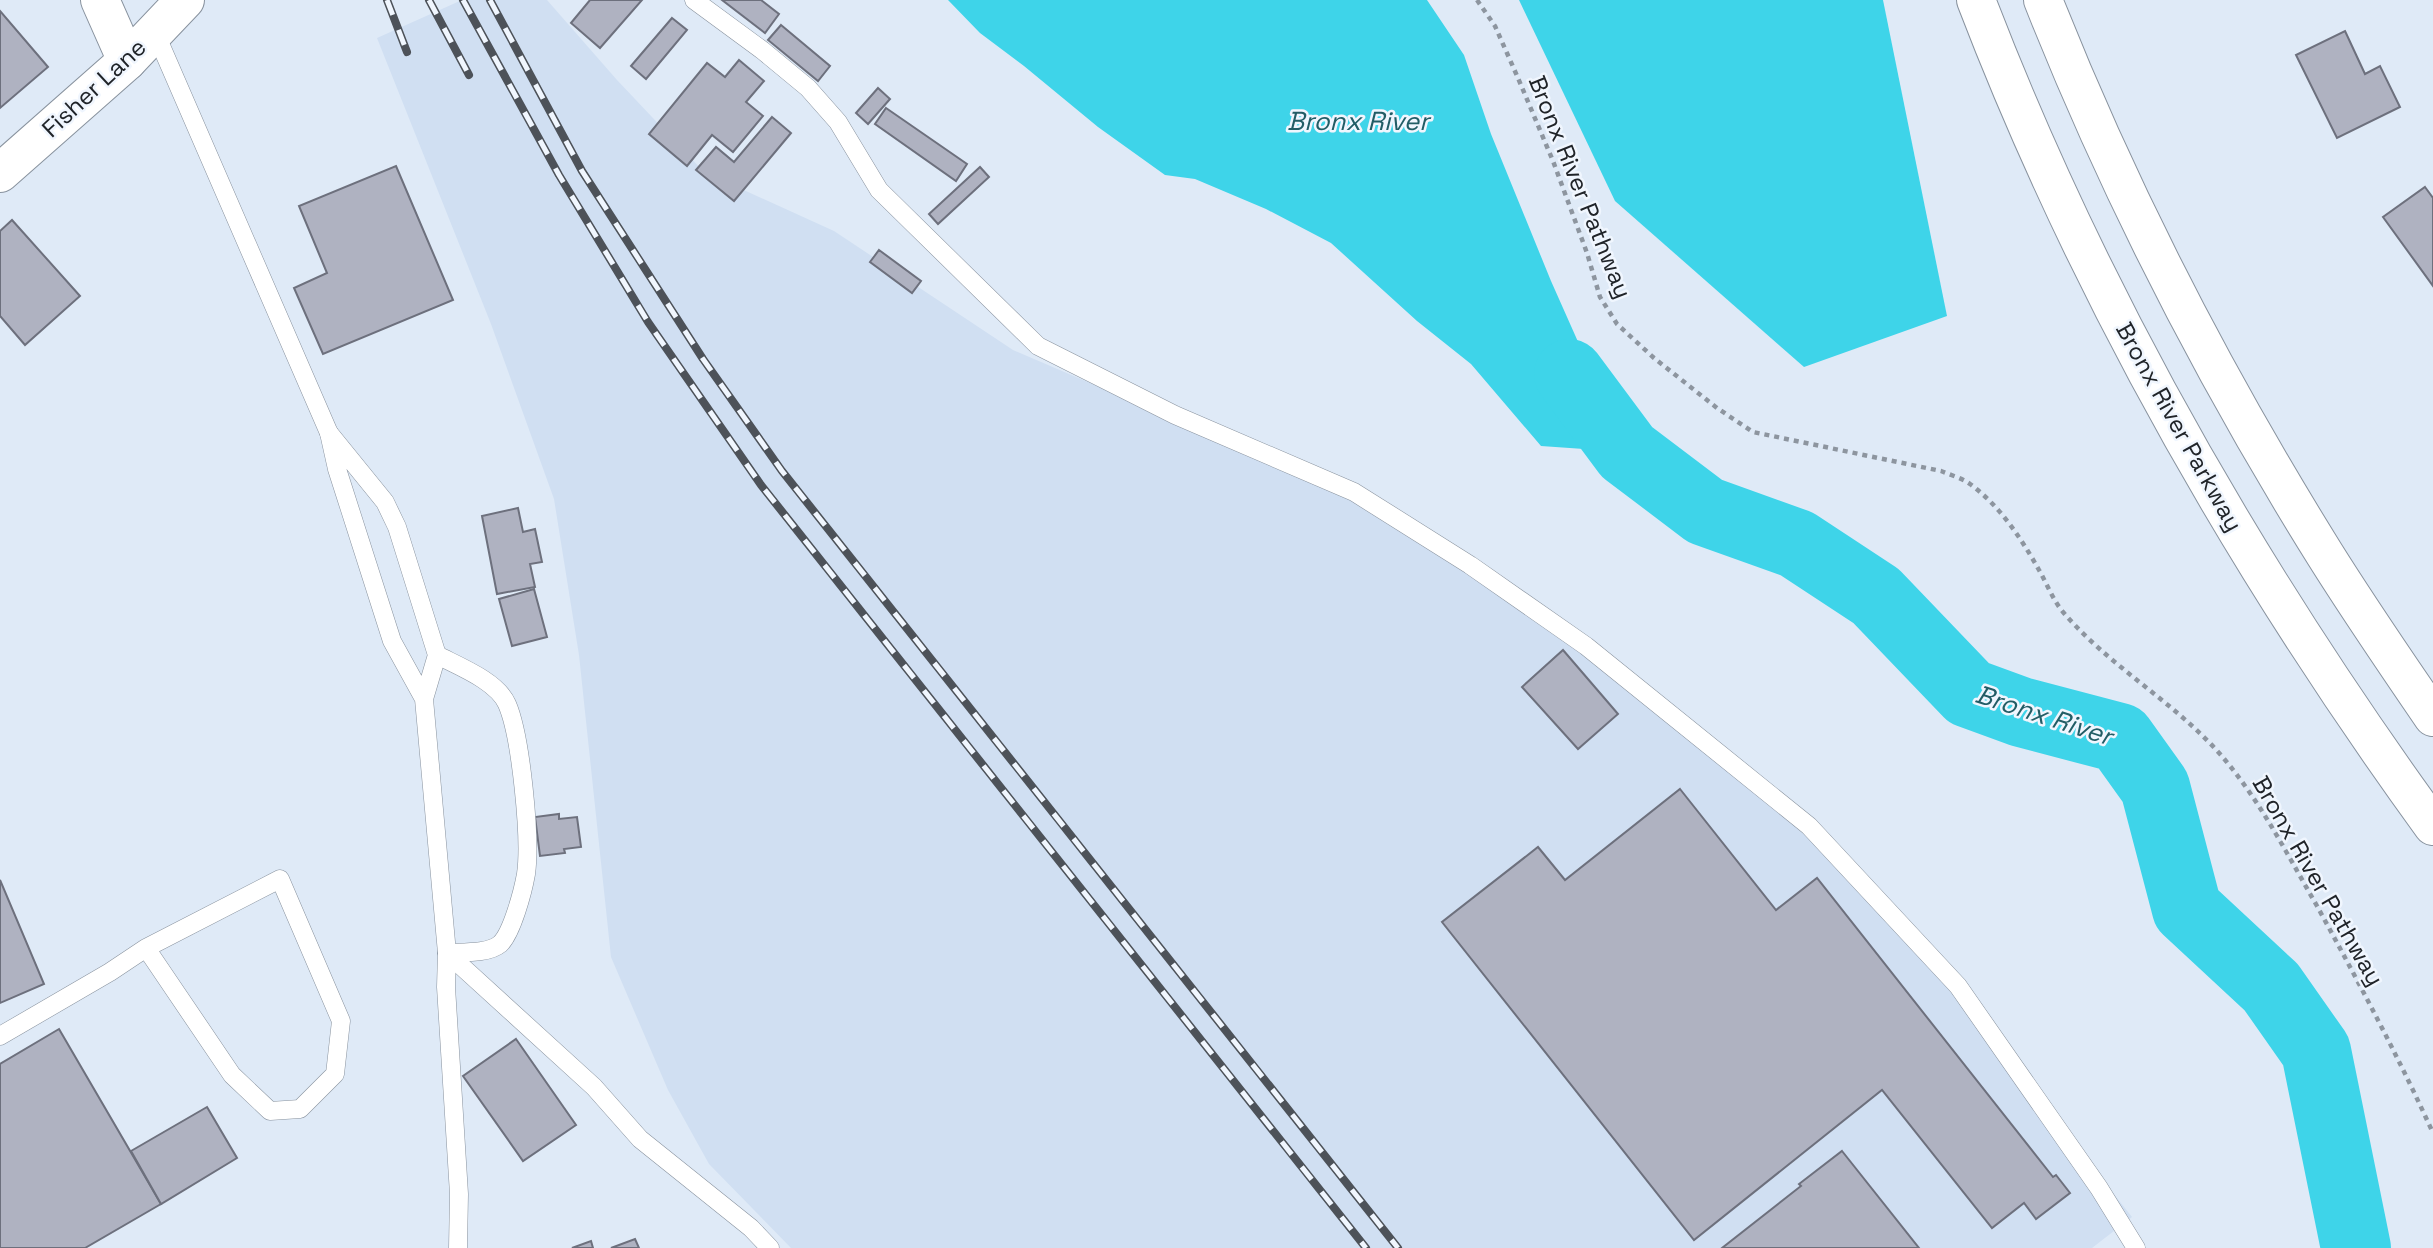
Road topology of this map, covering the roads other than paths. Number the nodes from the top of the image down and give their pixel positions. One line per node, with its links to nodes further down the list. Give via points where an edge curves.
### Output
1 (100, 0): 7 (main road)
2 (185, 0): 6 (main road, Fisher Lane)
3 (694, 0): 17 (lane, via 808,89 838,122 879,190 1038,346 1175,415 1354,492 1401,521 1586,646 1809,826 1958,986 2099,1188)
4 (1976, 0): 13 (main road, Bronx River Parkway, via 2051,182 2173,421 2288,615)
5 (2043, 0): 12 (main road, via 2123,184 2218,371 2325,554)
6 (155, 32): 7 (main road, Fisher Lane); 9 (lane)
7 (127, 61): 8 (main road, Fisher Lane)
8 (0, 173)
9 (330, 433): 10 (lane, via 385,502); 11 (lane, via 337,469 392,642)
10 (437, 655): 11 (lane); 15 (lane, via 481,677 506,702 518,745 526,825 526,872 514,919 500,944)
11 (424, 699): 15 (lane)
12 (2433, 717)
13 (2433, 826)
14 (146, 948): 14 (lane, via 280,879 341,1021 335,1074 300,1109 270,1111 232,1075); 16 (lane)
15 (447, 953): 18 (lane); 19 (lane, via 594,1087 640,1139)
16 (0, 1036)
17 (2131, 1246)
18 (458, 1248)
19 (770, 1248)

